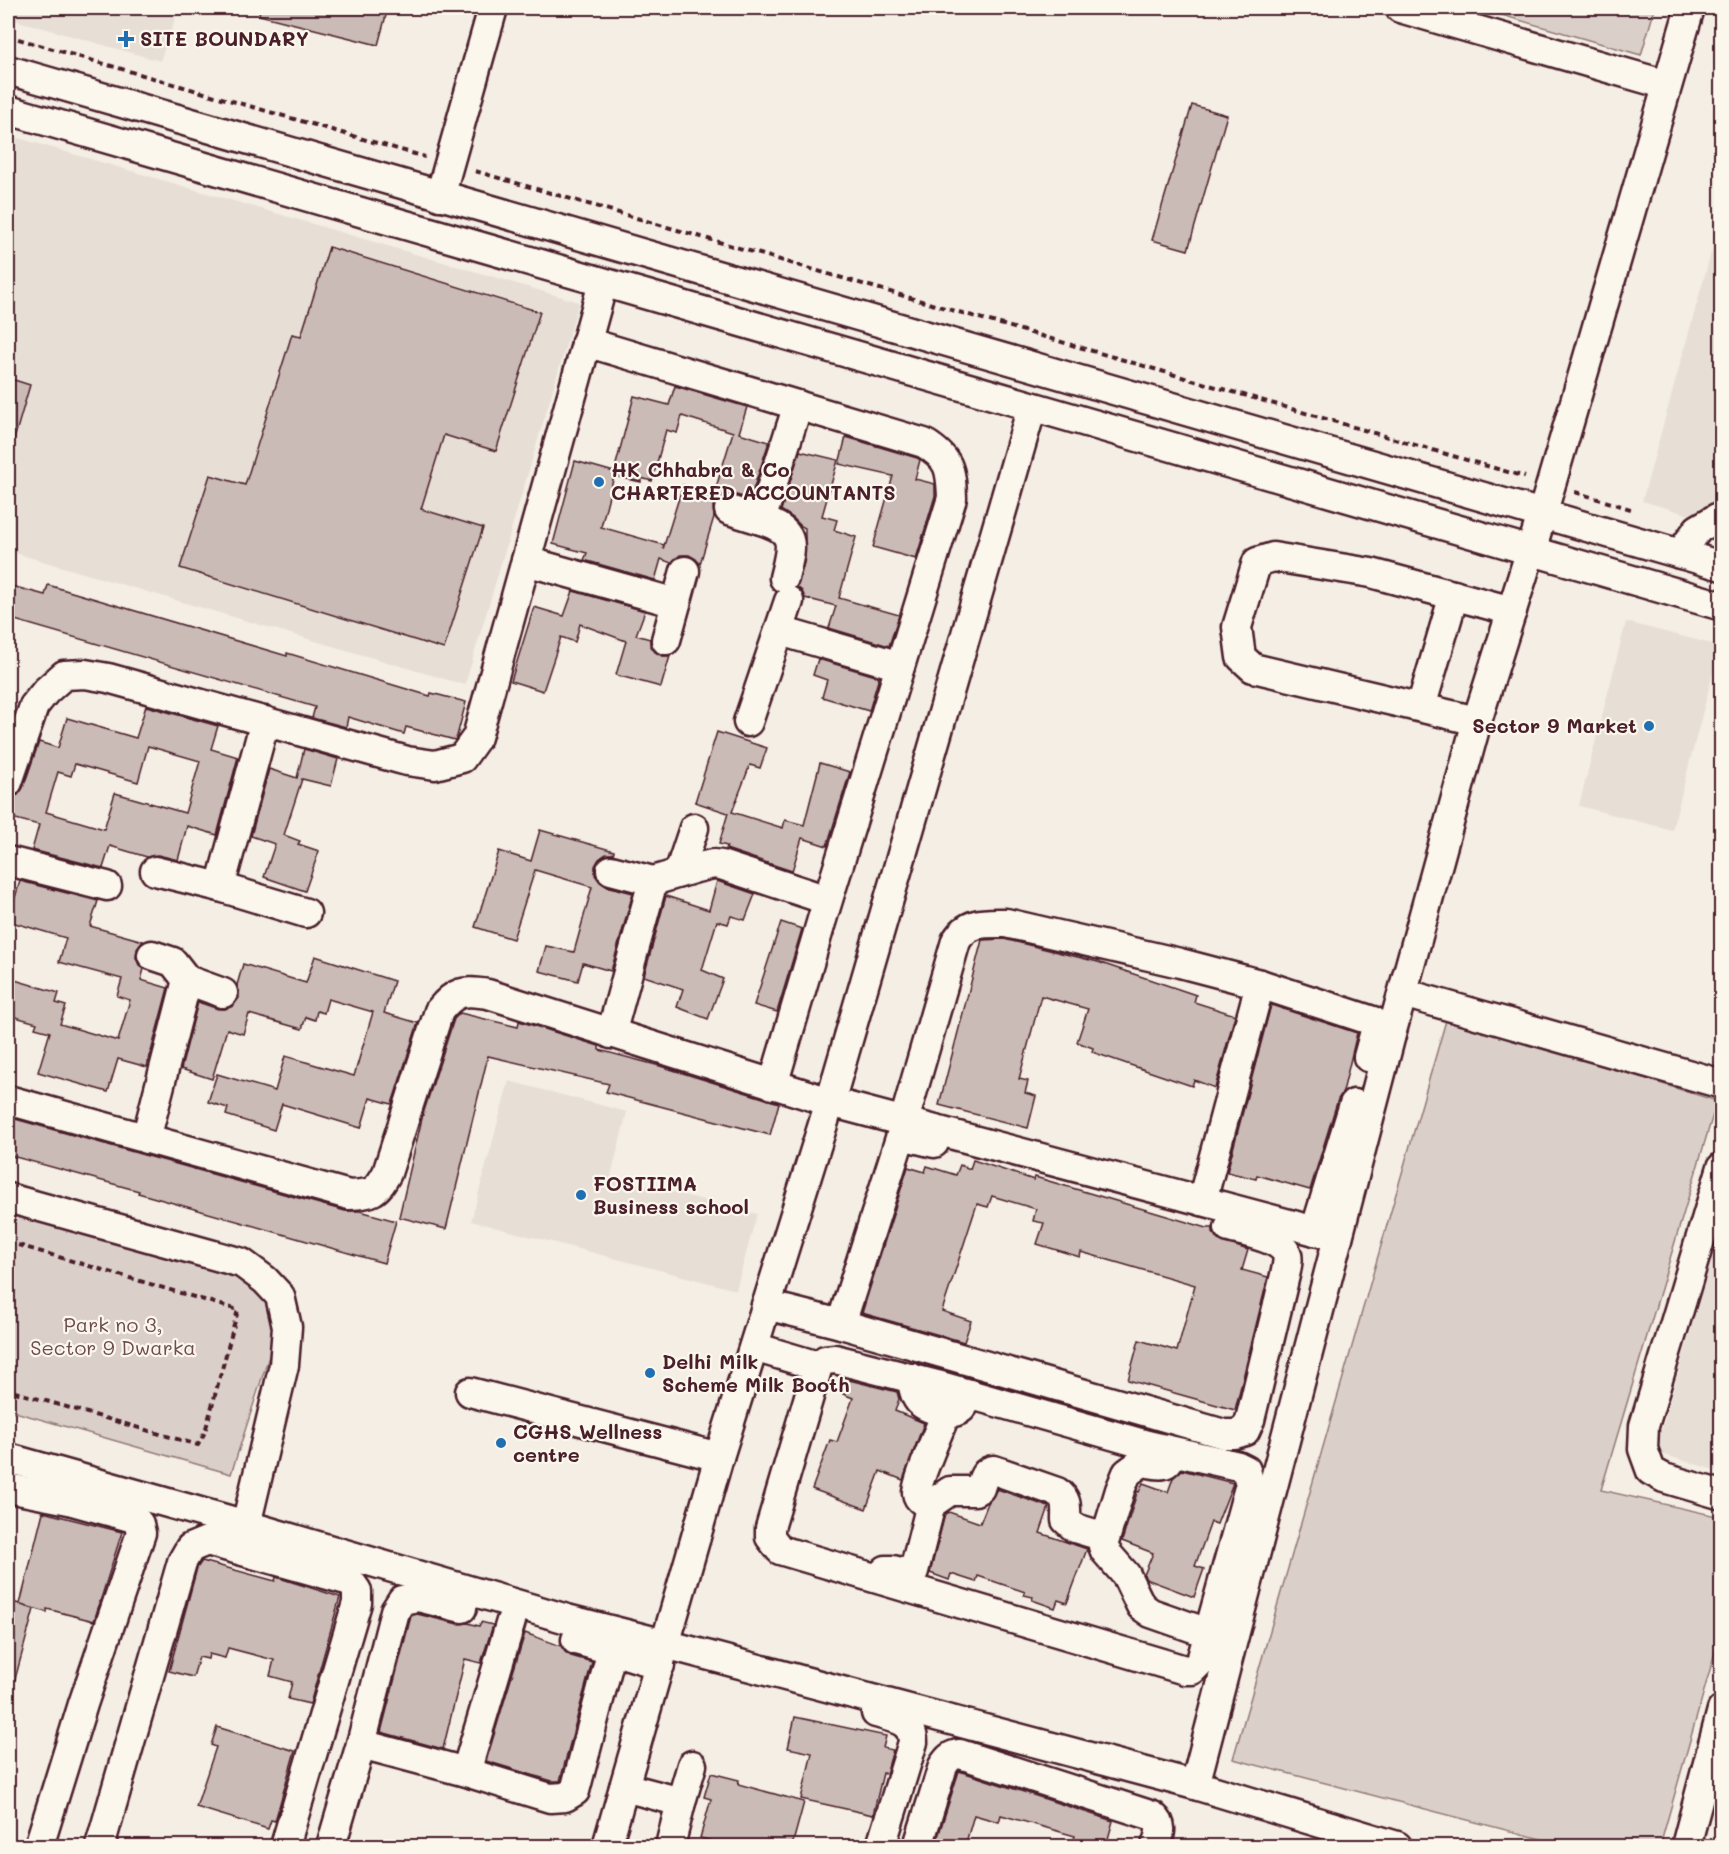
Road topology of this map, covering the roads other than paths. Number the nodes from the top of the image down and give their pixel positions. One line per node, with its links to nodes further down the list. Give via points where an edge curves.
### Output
1 (493, 8): 7 (street)
2 (1400, 8): 5 (street)
3 (1690, 8): 5 (street)
4 (8, 70): 7 (street)
5 (1667, 85): 13 (street)
6 (8, 111): 8 (street)
7 (440, 196): 13 (street)
8 (603, 283): 9 (street); 11 (street)
9 (586, 342): 10 (street); 18 (street)
10 (798, 405): 15 (street); 27 (street, via 924,443 940,453 951,473 952,498)
11 (1032, 407): 16 (street); 51 (street)
12 (729, 510): 15 (street)
13 (1542, 515): 16 (street); 17 (street)
14 (1722, 515): 17 (street, via 1698,529)
15 (761, 520): 25 (street, via 777,525 790,539 792,548)
16 (1531, 552): 23 (street); 24 (street)
17 (1680, 554): 19 (street)
18 (526, 561): 22 (street); 29 (street, via 477,737 462,758 435,765 407,761)
19 (1722, 566)
20 (685, 571): 22 (street)
21 (1454, 595): 24 (street); 28 (street); 28 (street, via 1371,573 1274,556 1257,562 1237,627 1241,657 1252,668)
22 (676, 603): 26 (street)
23 (1722, 606)
24 (1512, 611): 30 (street)
25 (780, 631): 27 (street); 31 (street)
26 (666, 640)
27 (900, 666): 40 (street)
28 (1421, 707): 30 (street)
29 (265, 721): 32 (street, via 108,678 64,675 34,706); 39 (street)
30 (1477, 721): 46 (street)
31 (748, 722)
32 (8, 782)
33 (694, 828): 37 (street)
34 (8, 861): 38 (street)
35 (611, 870): 37 (street)
36 (155, 871): 39 (street)
37 (666, 877): 40 (street, via 722,865); 47 (street)
38 (107, 886)
39 (220, 887): 41 (street)
40 (827, 900): 49 (street)
41 (306, 913)
42 (152, 955): 43 (street, via 173,962)
43 (187, 980): 45 (street); 53 (street)
44 (1260, 984): 52 (street, via 1006,923 971,926 956,941); 56 (street); 57 (street, via 1377,1024)
45 (223, 993)
46 (1404, 993): 48 (street); 57 (street)
47 (611, 1034): 49 (street); 53 (street, via 488,994 455,994 439,1011 387,1173 379,1188 366,1194 349,1195)
48 (1722, 1083)
49 (773, 1085): 51 (street)
50 (8, 1100): 53 (street)
51 (830, 1102): 52 (street); 58 (street)
52 (903, 1121): 56 (street)
53 (146, 1138)
54 (1722, 1167): 73 (street, via 1644,1426 1643,1449 1651,1471)
55 (8, 1198): 75 (street, via 242,1263 280,1296 287,1327 284,1365)
56 (1202, 1201): 57 (street)
57 (1327, 1234): 67 (street)
58 (766, 1305): 59 (street); 60 (street)
59 (841, 1324): 66 (street, via 1224,1434); 66 (street, via 901,1135 907,1136 1279,1245 1286,1253 1286,1271)
60 (753, 1347): 61 (street); 69 (street)
61 (818, 1366): 62 (street, via 835,1359); 77 (street, via 770,1537 780,1550)
62 (912, 1378): 64 (street); 65 (street, via 917,1400)
63 (470, 1392): 69 (street)
64 (969, 1394): 65 (street, via 965,1406); 68 (street)
65 (946, 1413): 74 (street, via 917,1492 920,1499)
66 (1245, 1431): 67 (street)
67 (1283, 1447): 88 (street)
68 (1172, 1451): 76 (street, via 1166,1464 1142,1462 1127,1473); 79 (street, via 1238,1466 1249,1476)
69 (718, 1456): 81 (street)
70 (8, 1458): 72 (street)
71 (8, 1488): 72 (street)
72 (73, 1489): 75 (street); 93 (street, via 134,1518 141,1533)
73 (1722, 1495)
74 (931, 1504): 76 (street, via 950,1491 975,1491 980,1488 984,1474 994,1470 1064,1496 1066,1520 1075,1528); 77 (street, via 914,1571 909,1574 886,1570)
75 (246, 1525): 81 (street, via 567,1620)
76 (1105, 1537): 79 (street, via 1105,1551 1126,1575 1141,1606)
77 (880, 1580): 79 (street, via 1185,1670 1192,1670 1201,1661)
78 (511, 1621): 80 (street); 85 (street, via 418,1597 402,1600 395,1611); 87 (street)
79 (1208, 1634)
80 (612, 1650): 81 (street); 87 (street, via 575,1791 565,1797 550,1798)
81 (663, 1654): 84 (street); 89 (street)
82 (808, 1692): 84 (street, via 901,1720)
83 (1722, 1710): 101 (street)
84 (914, 1720): 88 (street); 98 (street, via 913,1742)
85 (361, 1744): 87 (street); 96 (street)
86 (692, 1765): 90 (street)
87 (466, 1772)
88 (1195, 1785): 91 (street)
89 (624, 1788): 90 (street); 92 (street)
90 (681, 1802): 97 (street)
91 (1384, 1844)
92 (614, 1845)
93 (39, 1846)
94 (100, 1846): 95 (street, via 182,1562 190,1548 207,1541 350,1581 357,1590 357,1603)
95 (285, 1846)
96 (331, 1846)
97 (670, 1846)
98 (881, 1846)
99 (918, 1846): 100 (street, via 943,1766 954,1754 1153,1816 1161,1826)
100 (1156, 1846)
101 (1686, 1846)

